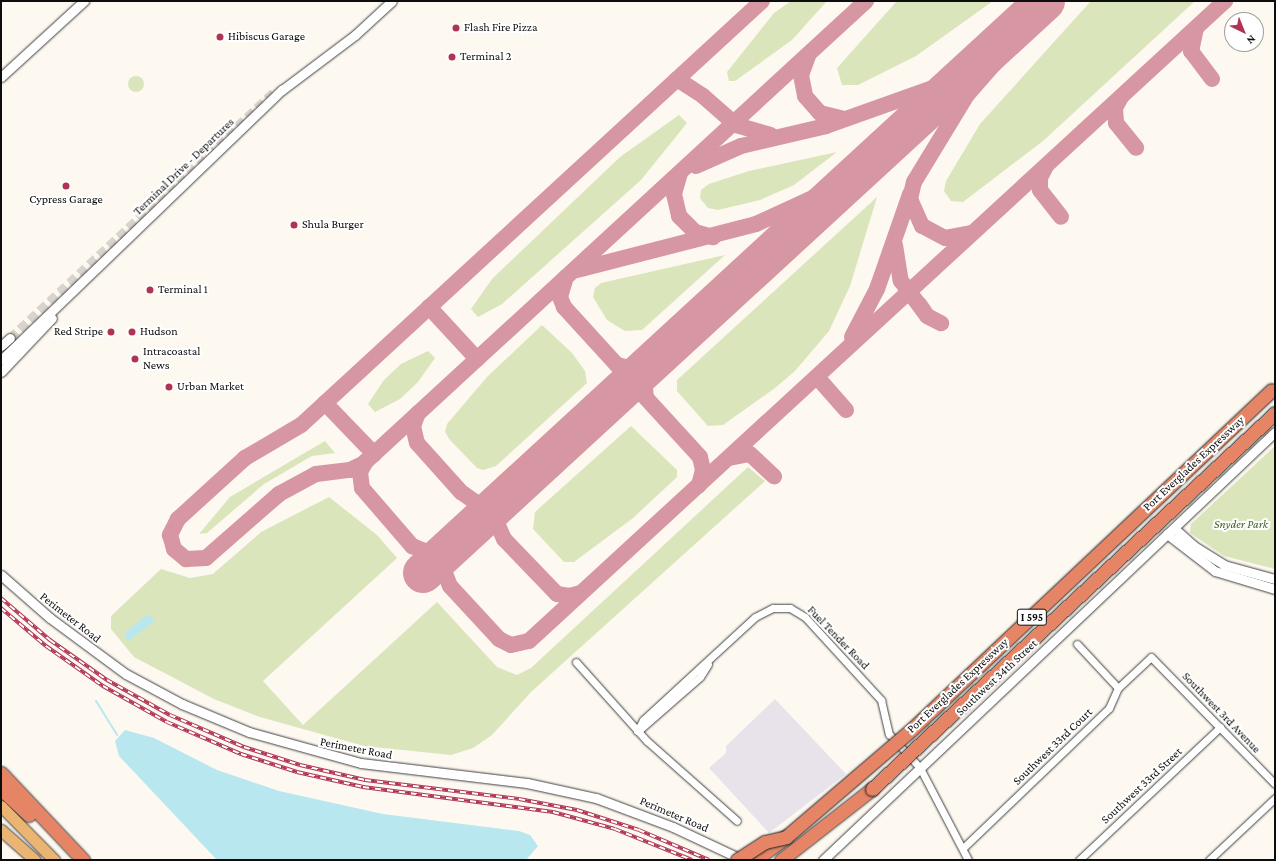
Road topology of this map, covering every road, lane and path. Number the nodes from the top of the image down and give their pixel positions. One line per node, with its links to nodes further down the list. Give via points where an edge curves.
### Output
1 (84, 1): 3 (street)
2 (392, 1): 4 (street, Terminal Drive - Departures, via 355,35 282,90)
3 (1, 77)
4 (70, 295): 7 (street, Terminal Drive - Departures); 8 (street, via 22,352)
5 (10, 338): 6 (street)
6 (1, 346)
7 (1, 360)
8 (1, 372)
9 (1275, 387): 31 (highway, Port Everglades Expressway / I 595, bridge, via 936,708)
10 (1275, 413): 26 (highway, Port Everglades Expressway / I 595, bridge)
11 (1275, 432): 12 (street, Southwest 34th Street)
12 (1171, 531): 14 (street, via 1224,565); 15 (street, via 1215,570); 22 (street, Southwest 34th Street)
13 (1, 575): 37 (street, Perimeter Road, via 54,622 120,670 182,704 243,730 361,763 527,783 596,798 673,827)
14 (1275, 579)
15 (1275, 589)
16 (1077, 644): 19 (street)
17 (1151, 657): 19 (street, Southwest 33rd Court); 20 (street, Southwest 3rd Avenue)
18 (576, 662): 21 (street)
19 (1118, 688): 32 (street, Southwest 33rd Court, via 1109,708)
20 (1220, 727): 24 (street, Southwest 3rd Avenue); 43 (street, Southwest 33rd Street)
21 (637, 731): 22 (street, Fuel Tender Road, via 643,720 760,613 779,607 796,611 881,700 889,734); 29 (street)
22 (920, 768): 32 (street, Fuel Tender Road); 41 (street, Southwest 34th Street)
23 (1, 773): 35 (highway)
24 (1275, 784)
25 (1, 788): 35 (highway)
26 (872, 789): 39 (highway, Port Everglades Expressway / I 595); 40 (highway)
27 (1275, 798): 44 (street)
28 (1, 806): 34 (main road)
29 (737, 821)
30 (1, 830): 33 (main road)
31 (786, 837): 36 (highway, bridge, via 765,842); 38 (highway, Port Everglades Expressway / I 595)
32 (963, 848): 42 (street, Fuel Tender Road)
33 (35, 860)
34 (54, 860)
35 (82, 860)
36 (738, 860)
37 (743, 860)
38 (756, 860)
39 (780, 860)
40 (794, 860)
41 (823, 860)
42 (968, 860)
43 (1079, 860)
44 (1209, 860)

